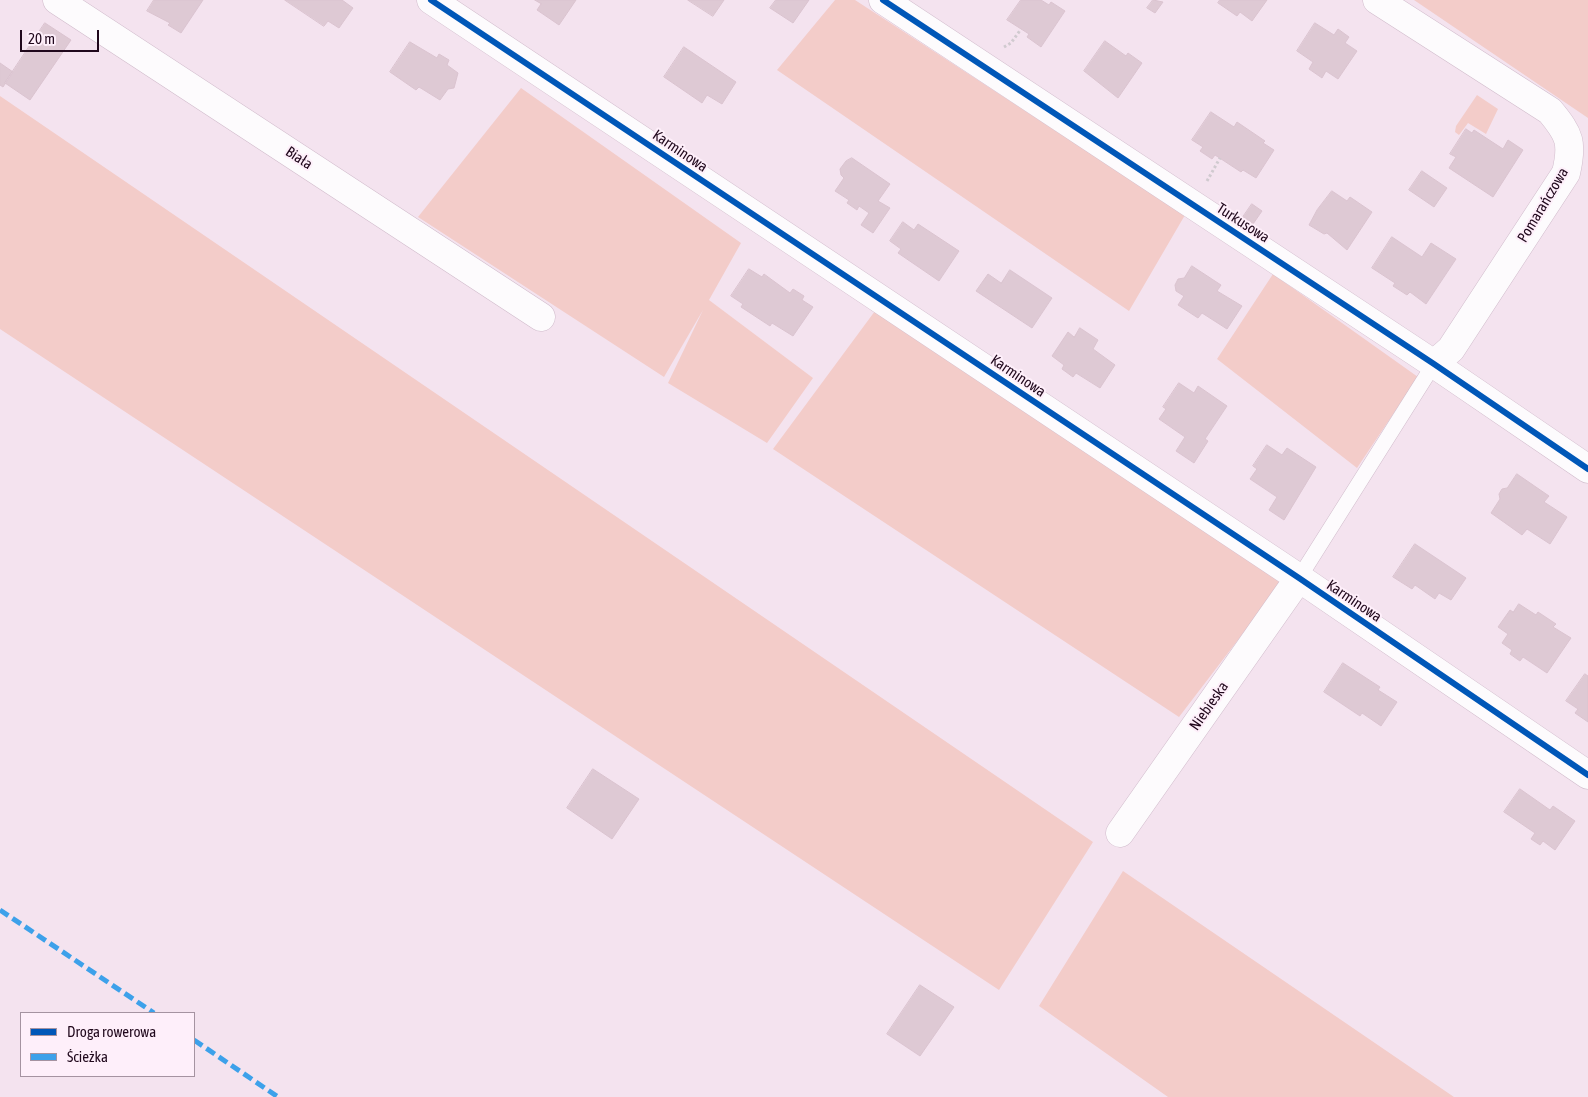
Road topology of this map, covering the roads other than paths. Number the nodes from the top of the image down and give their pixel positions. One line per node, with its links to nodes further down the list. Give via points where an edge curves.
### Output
1 (57, 0): 5 (street, Biała)
2 (431, 0): 8 (street, Karminowa)
3 (882, 0): 6 (street, Turkusowa)
4 (1377, 0): 6 (street, Pomarańczowa, via 1550,111 1566,130 1570,153 1566,173 1451,349)
5 (541, 317)
6 (1434, 364): 7 (street, Turkusowa); 8 (lane)
7 (1588, 469)
8 (1299, 578): 9 (street, Karminowa); 10 (street, Niebieska)
9 (1588, 775)
10 (1120, 833)

